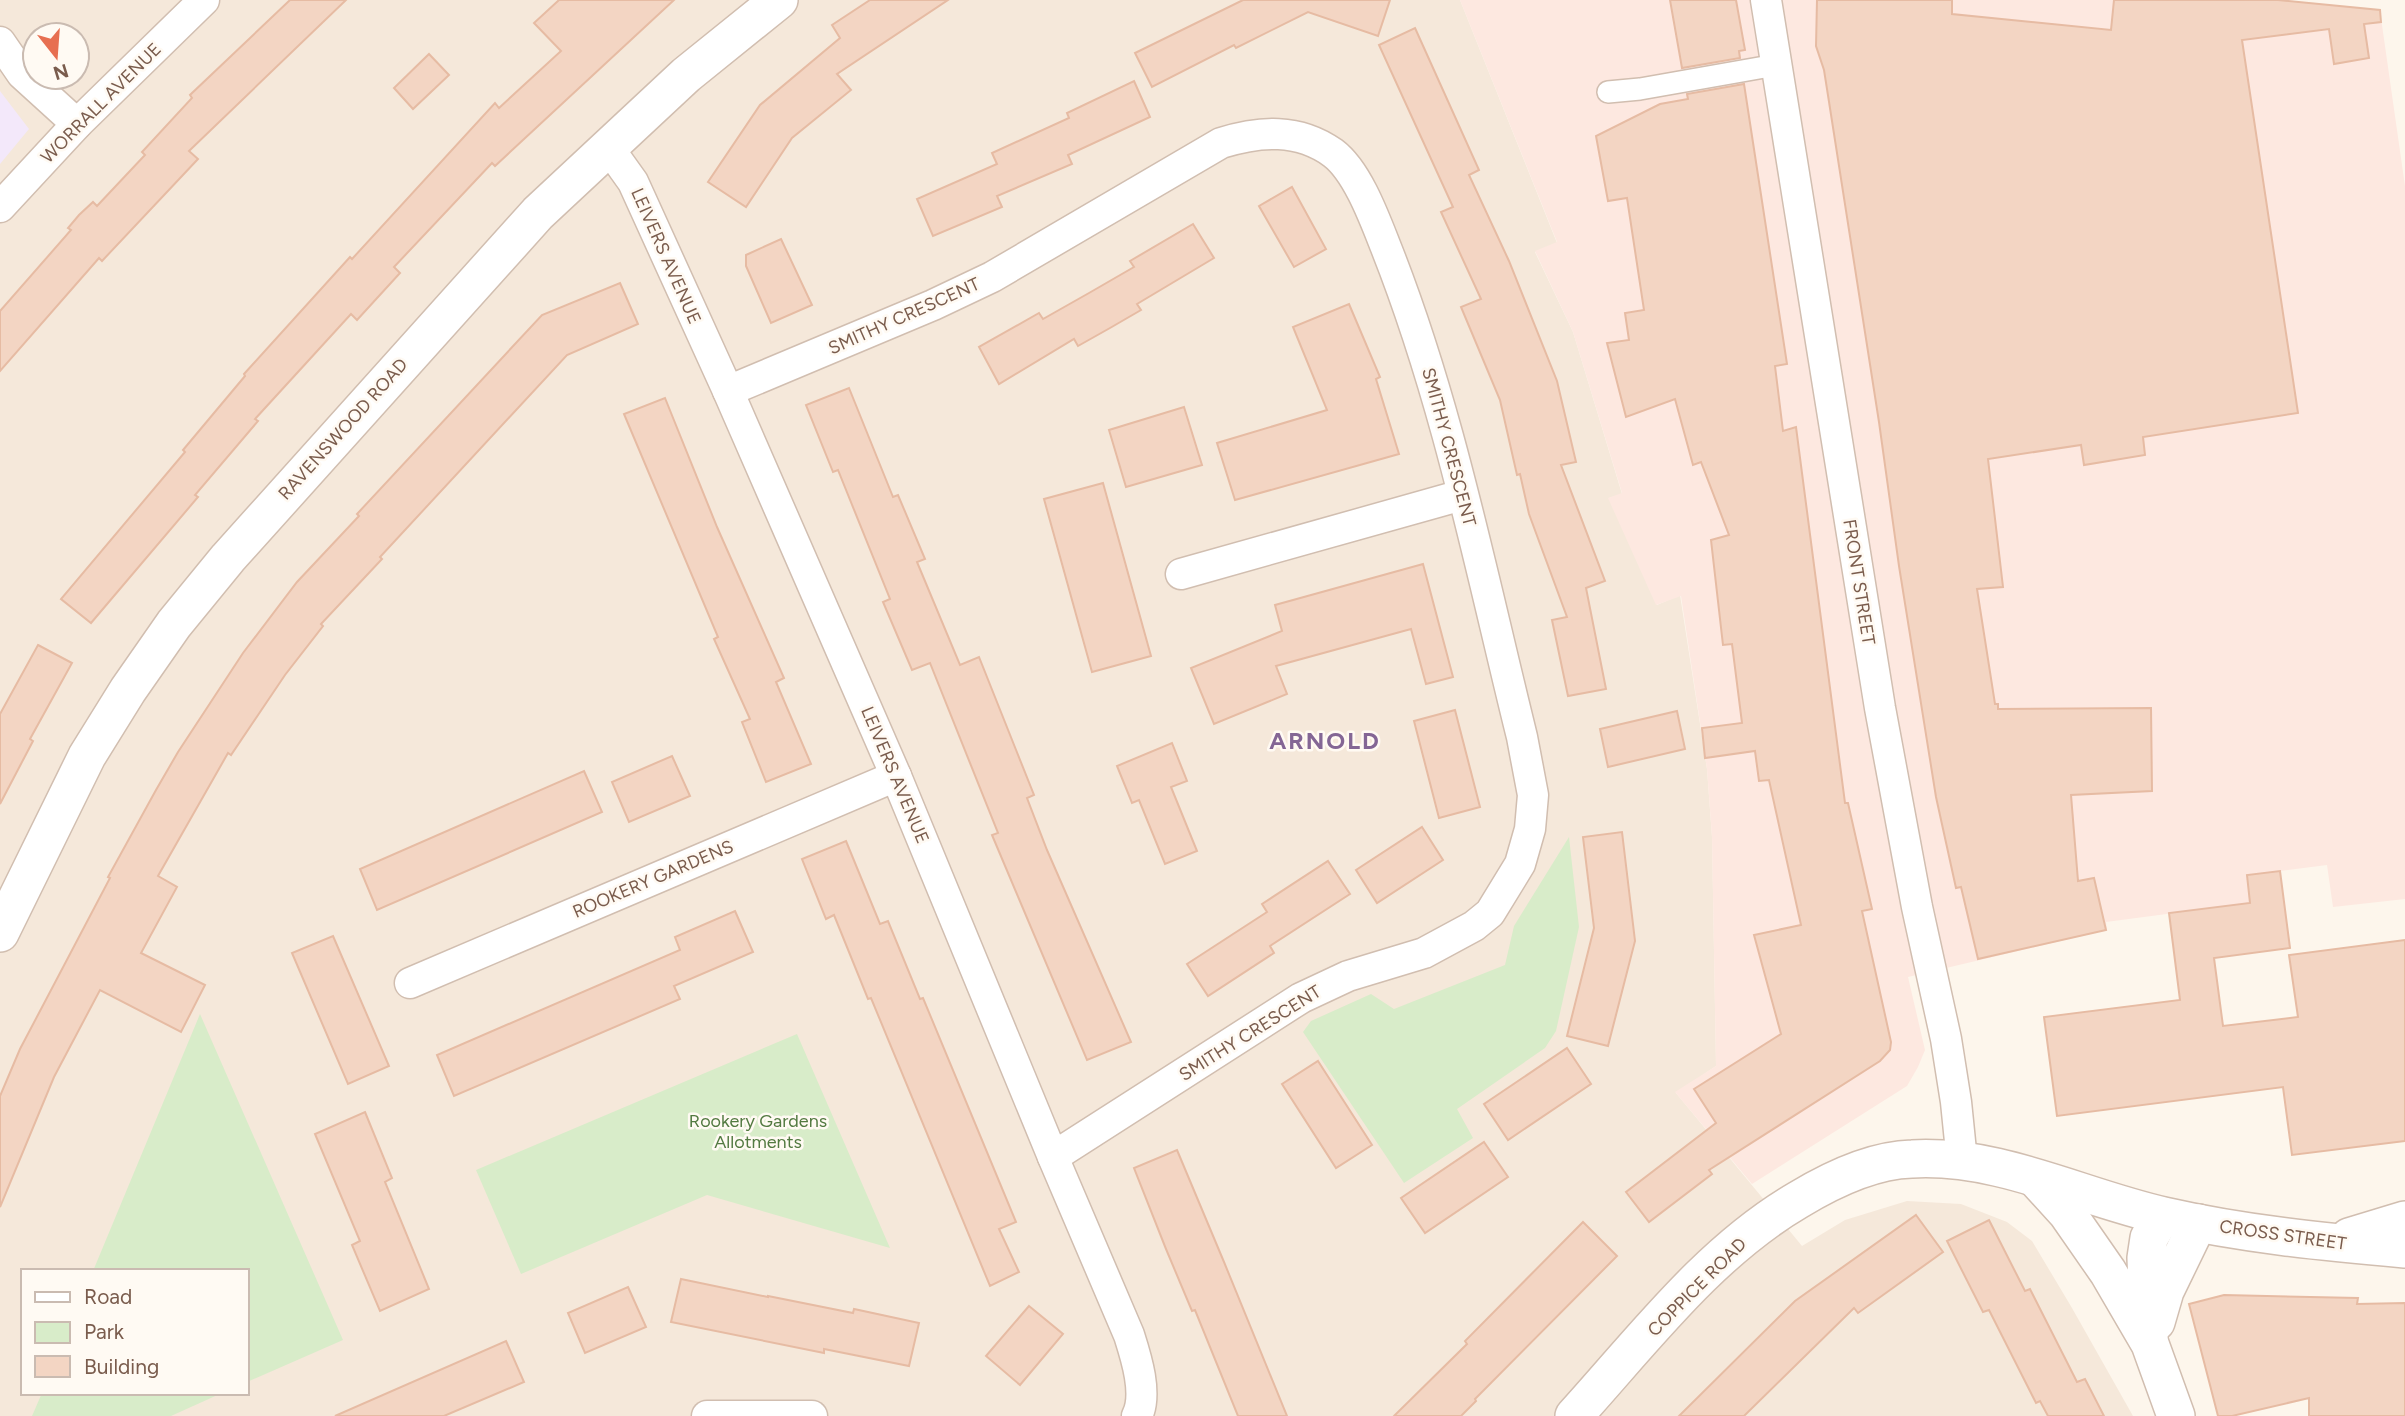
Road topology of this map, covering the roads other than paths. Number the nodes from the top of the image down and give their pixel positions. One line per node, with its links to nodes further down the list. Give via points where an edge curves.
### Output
1 (204, 0): 7 (street, WORRALL AVENUE)
2 (779, 0): 8 (street, RAVENSWOOD ROAD, via 686,75)
3 (1766, 0): 5 (street, FRONT STREET)
4 (0, 42): 7 (street, via 22,74)
5 (1776, 65): 6 (street); 17 (street, FRONT STREET, via 1880,708 1946,1039)
6 (1608, 92)
7 (77, 124): 9 (street, WORRALL AVENUE)
8 (608, 147): 10 (street, LEIVERS AVENUE, via 633,182); 14 (street, RAVENSWOOD ROAD, via 519,234 309,466 174,624 88,756)
9 (0, 207)
10 (728, 391): 11 (street, SMITHY CRESCENT, via 992,277 1221,143 1246,135 1288,133 1334,154 1362,192 1428,364); 13 (street, LEIVERS AVENUE)
11 (1462, 495): 12 (street); 16 (street, SMITHY CRESCENT, via 1533,795 1523,855 1504,893 1474,926 1424,953 1348,976 1301,998)
12 (1181, 574)
13 (896, 776): 15 (street, ROOKERY GARDENS); 16 (street, LEIVERS AVENUE)
14 (0, 933)
15 (410, 983)
16 (1053, 1157): 27 (street, LEIVERS AVENUE, via 1139,1365 1141,1408)
17 (1962, 1161): 18 (street, COPPICE ROAD, via 1990,1164); 28 (street, COPPICE ROAD, via 1911,1158 1873,1166 1797,1200 1735,1244)
18 (2035, 1179): 19 (street, COPPICE ROAD); 24 (street, via 2090,1244)
19 (2162, 1216): 21 (street, CROSS STREET); 24 (street, via 2149,1238 2146,1258)
20 (2405, 1220): 22 (street)
21 (2198, 1223): 22 (street, CROSS STREET); 24 (street, via 2165,1291)
22 (2332, 1242): 23 (street, CROSS STREET)
23 (2405, 1249)
24 (2150, 1344): 29 (street)
25 (707, 1416): 26 (street)
26 (812, 1416)
27 (1137, 1416)
28 (1574, 1416)
29 (2176, 1416)

